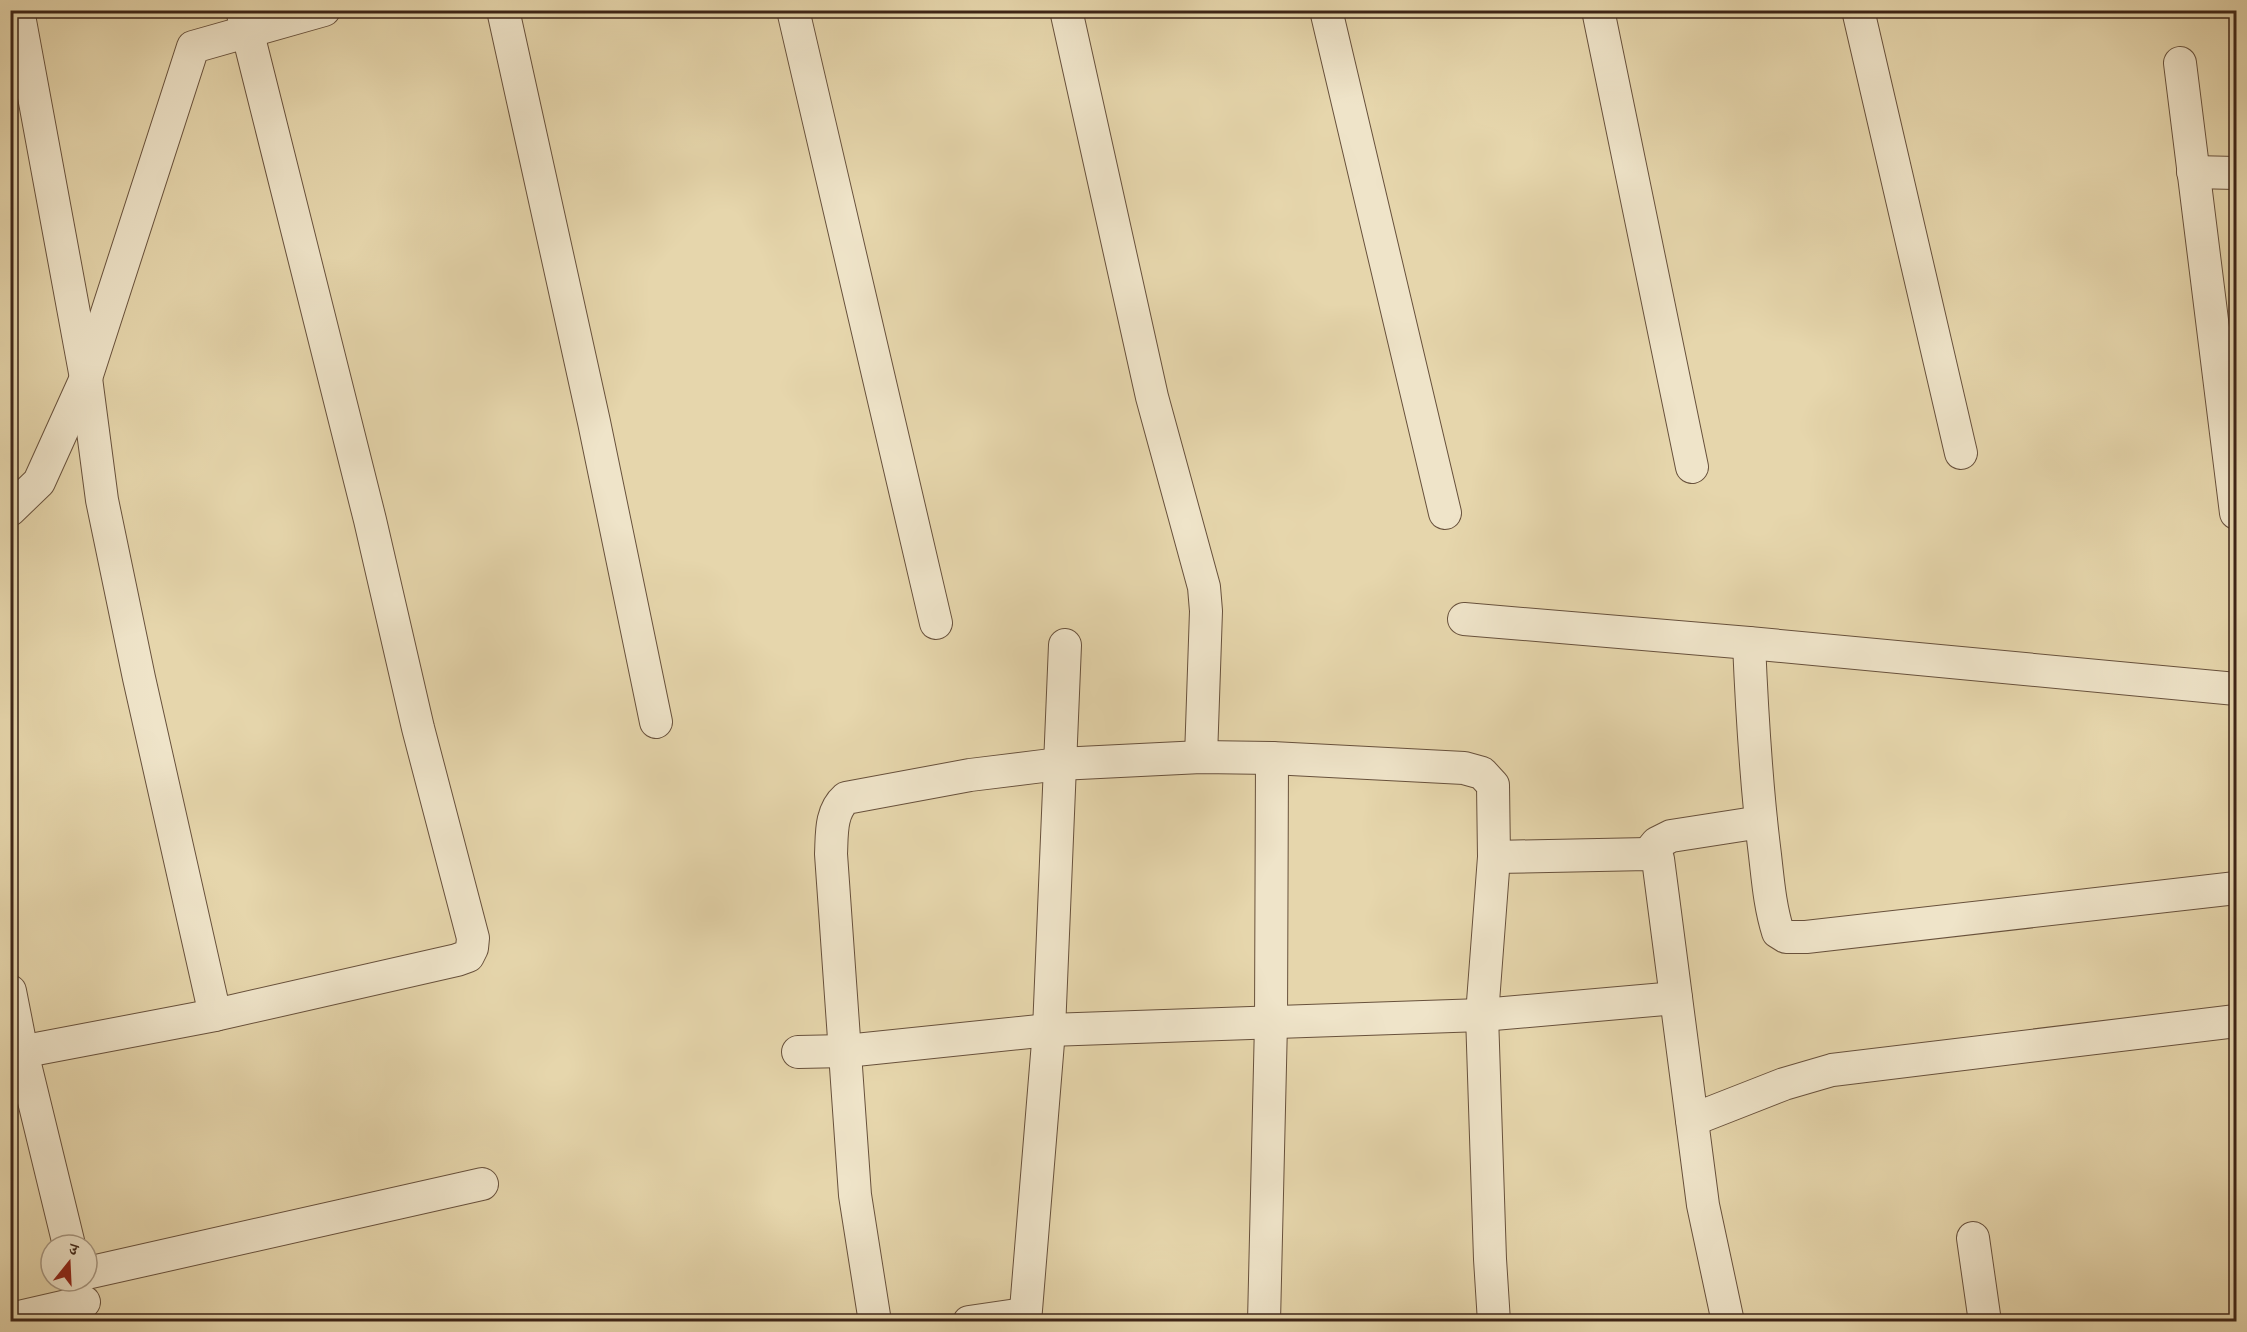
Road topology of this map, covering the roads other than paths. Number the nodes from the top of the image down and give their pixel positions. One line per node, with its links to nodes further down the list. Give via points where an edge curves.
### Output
1 (18, 10): 13 (street)
2 (324, 10): 9 (street)
3 (503, 10): 24 (street)
4 (793, 10): 20 (street)
5 (1066, 10): 25 (street, via 1152,397 1204,586)
6 (1326, 10): 17 (street)
7 (1598, 10): 15 (street)
8 (1858, 10): 14 (street)
9 (245, 21): 13 (street, via 193,47); 34 (street, via 473,938 468,956 457,960)
10 (2180, 63): 11 (street)
11 (2193, 172): 12 (street); 18 (street)
12 (2236, 173)
13 (86, 378): 16 (street, via 39,482); 34 (street, via 105,511)
14 (1961, 453)
15 (1692, 467)
16 (10, 510)
17 (1445, 513)
18 (2236, 513)
19 (1464, 619): 21 (street)
20 (936, 623)
21 (1749, 643): 23 (street); 28 (street)
22 (1065, 645): 27 (street)
23 (2236, 689)
24 (656, 722)
25 (1201, 757): 26 (street); 27 (street)
26 (1272, 758): 30 (street, via 1464,768 1482,773 1493,785); 37 (street)
27 (1059, 764): 38 (street); 39 (street, via 970,775 846,798 840,803 834,818 831,854)
28 (1761, 822): 29 (street, via 1671,836 1657,843); 31 (street, via 1773,917 1778,932 1786,937)
29 (1648, 854): 30 (street); 33 (street, via 1655,855 1660,868)
30 (1494, 857): 35 (street)
31 (2236, 888)
32 (10, 991): 41 (street)
33 (1676, 998): 35 (street); 42 (street)
34 (215, 1015): 41 (street)
35 (1482, 1015): 37 (street); 52 (street)
36 (2236, 1021): 42 (street, via 1832,1070)
37 (1271, 1023): 38 (street); 51 (street)
38 (1049, 1030): 39 (street); 47 (street)
39 (846, 1051): 40 (street); 49 (street, via 855,1195)
40 (798, 1052)
41 (16, 1053): 44 (street)
42 (1692, 1120): 53 (street, via 1704,1205)
43 (482, 1184): 46 (street)
44 (66, 1233)
45 (1973, 1238): 54 (street)
46 (85, 1294): 48 (street)
47 (1025, 1318): 50 (street)
48 (10, 1319)
49 (876, 1322)
50 (969, 1322)
51 (1264, 1322)
52 (1494, 1322)
53 (1728, 1322)
54 (1985, 1322)

